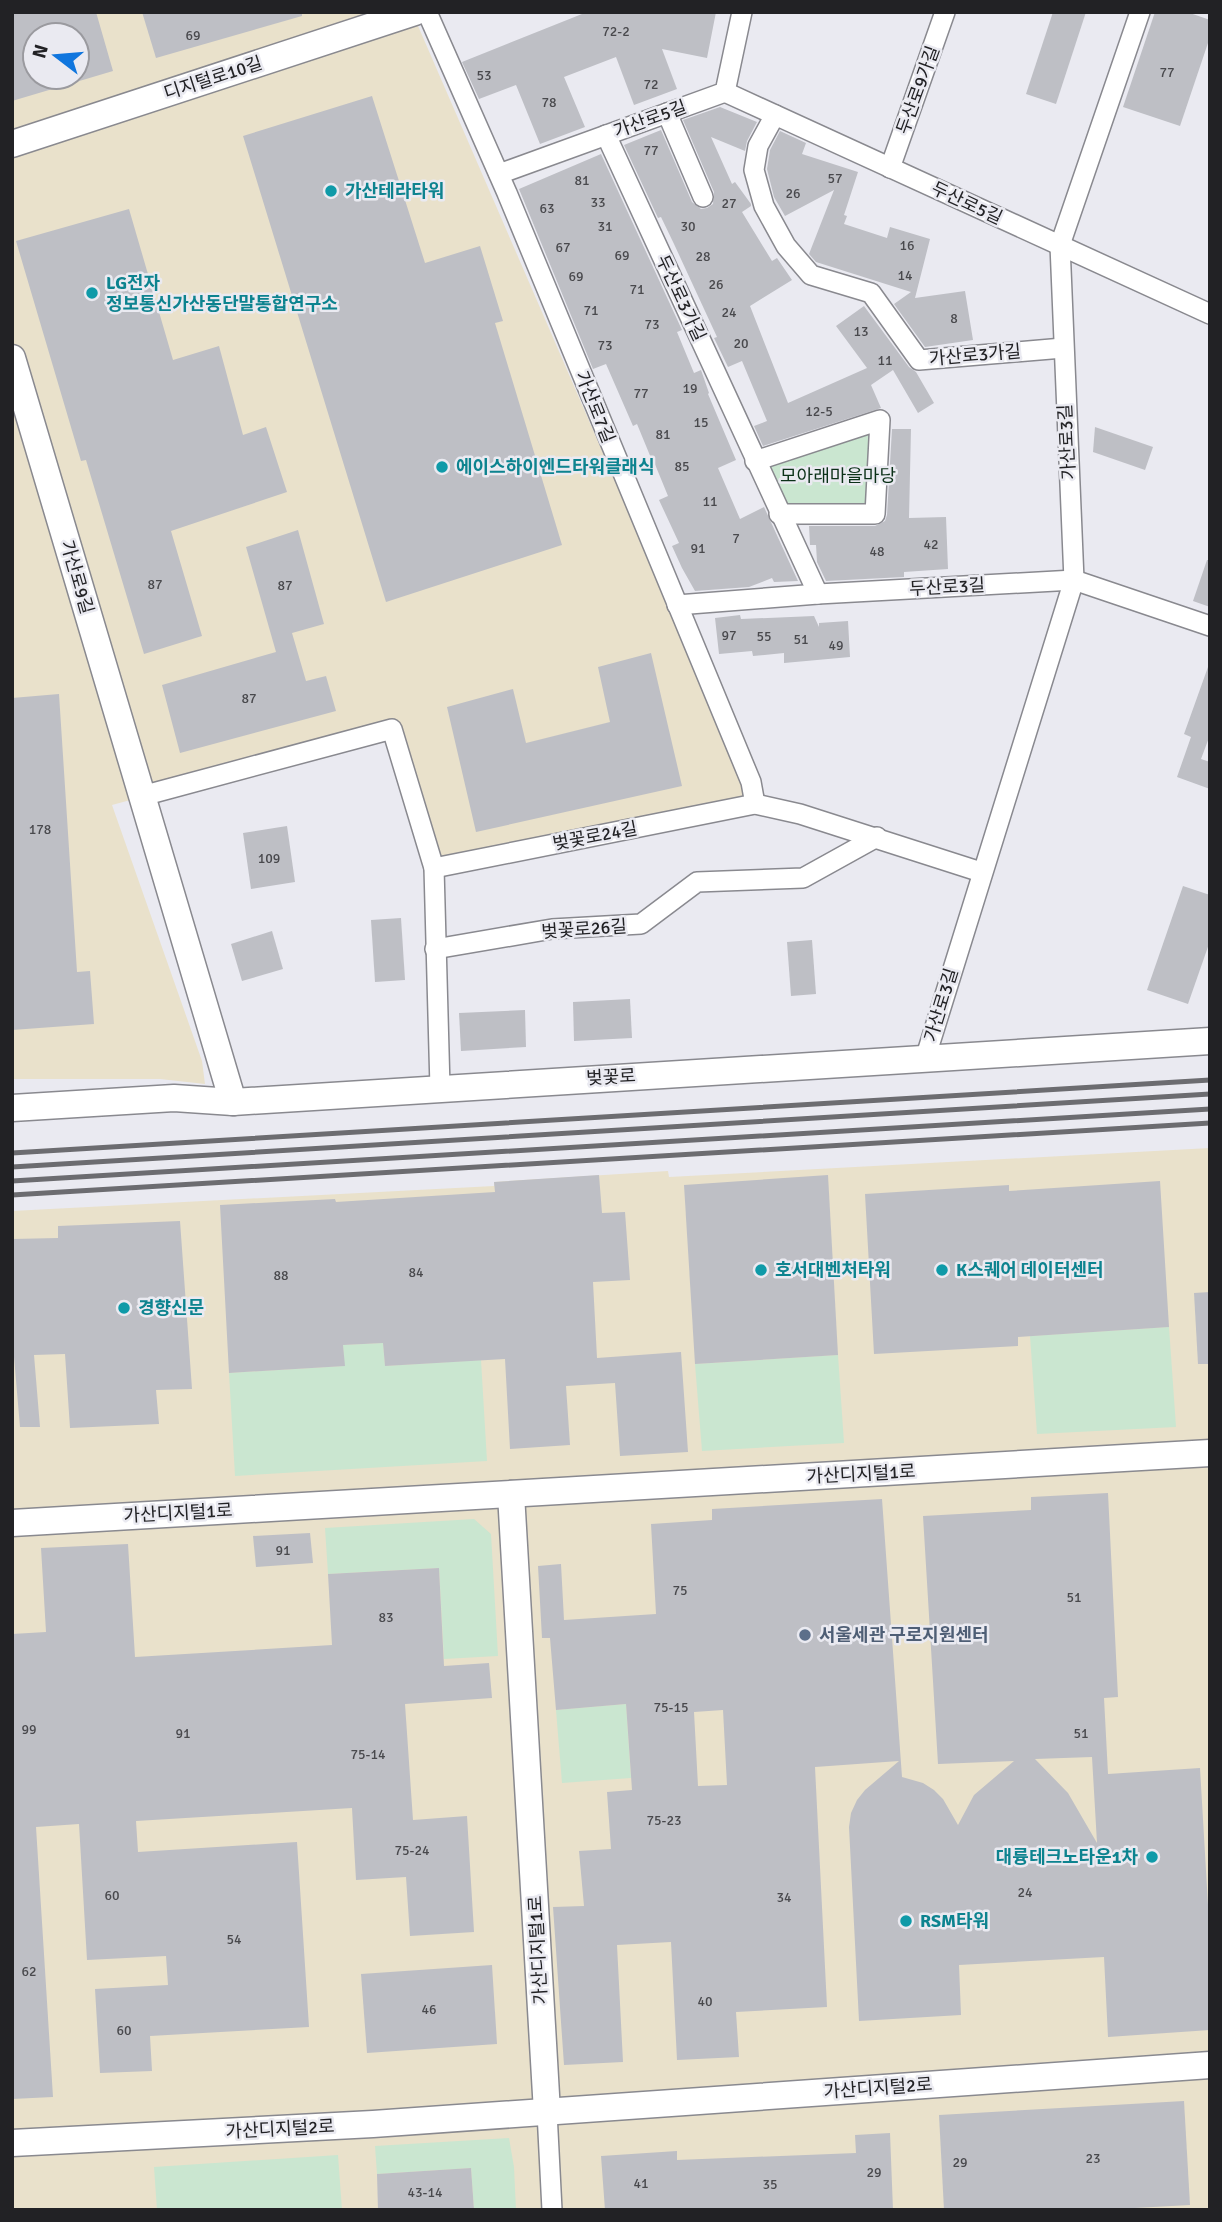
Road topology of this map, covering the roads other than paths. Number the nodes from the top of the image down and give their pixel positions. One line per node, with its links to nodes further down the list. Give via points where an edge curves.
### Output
1 (415, 12): 10 (street, 디지털로10길)
2 (427, 12): 12 (street, 가산로7길)
3 (742, 12): 6 (street)
4 (946, 12): 11 (street, 두산로9가길)
5 (1140, 12): 14 (street, 가산로3길)
6 (725, 92): 7 (street, 가산로5길); 8 (street, 두산로5길)
7 (667, 113): 9 (street, 가산로5길); 13 (street)
8 (775, 115): 11 (street, 두산로5길); 16 (street, 가산로3가길, via 758,146 754,170 764,206 786,246 811,275 871,293 919,360)
9 (606, 135): 12 (street, 가산로5길); 18 (street, 두산로3가길)
10 (12, 144)
11 (890, 168): 14 (street, 두산로5길)
12 (499, 174): 22 (street, 가산로7길)
13 (703, 197)
14 (1060, 245): 15 (street, 두산로5길); 16 (street, 가산로3길)
15 (1210, 314)
16 (1063, 348): 20 (street, 가산로3길)
17 (12, 358): 24 (street, 가산로9길)
18 (755, 461): 19 (street, 두산로3가길); 19 (street, via 880,420 875,514)
19 (779, 514): 21 (street, 두산로3가길)
20 (1073, 580): 21 (street, 두산로3길); 23 (street, 두산로3길); 28 (street, 가산로3길)
21 (818, 594): 22 (street, 두산로3길)
22 (677, 605): 25 (street, 가산로7길, via 751,782)
23 (1210, 626)
24 (142, 796): 27 (street, via 392,729); 33 (street, 가산로9길)
25 (755, 804): 26 (street); 27 (street, 벚꽃로24길)
26 (877, 837): 28 (street); 29 (street, 벚꽃로26길, via 803,878 697,882 641,925 552,929)
27 (435, 868): 29 (street)
28 (981, 872): 31 (street, 가산로3길)
29 (435, 949): 32 (street)
30 (1210, 1041): 31 (street, 벚꽃로)
31 (925, 1059): 32 (street, 벚꽃로)
32 (440, 1088): 33 (street, 벚꽃로)
33 (233, 1101): 34 (street, 벚꽃로, via 174,1098)
34 (12, 1108)
35 (1210, 1453): 36 (street, 가산디지털1로)
36 (511, 1494): 37 (street, 가산디지털1로); 39 (street, 가산디지털1로)
37 (12, 1523)
38 (1210, 2065): 39 (street, 가산디지털2로)
39 (547, 2112): 40 (street, 가산디지털2로); 41 (street)
40 (12, 2143)
41 (552, 2210)

